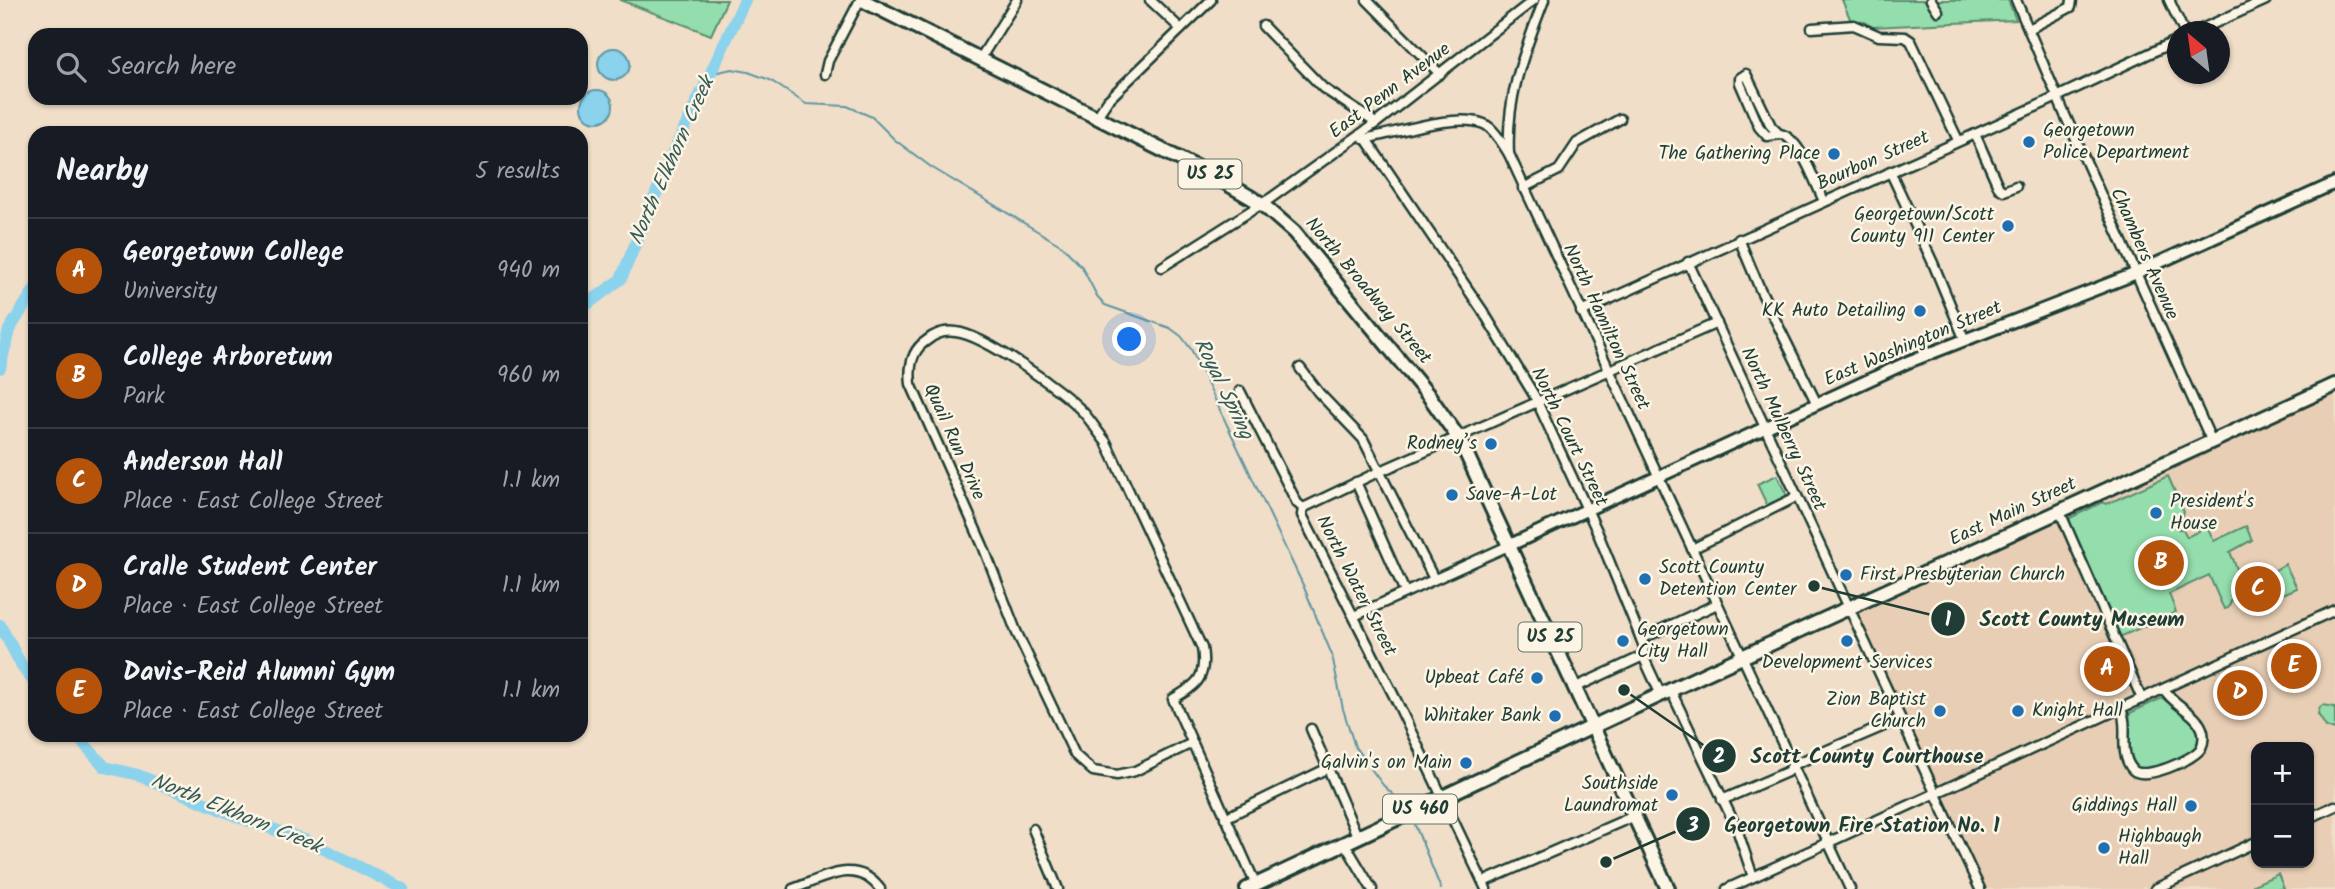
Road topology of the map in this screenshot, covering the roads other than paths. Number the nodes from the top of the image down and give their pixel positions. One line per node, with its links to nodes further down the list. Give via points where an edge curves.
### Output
1 (861, 0): 21 (main road, North Broadway Street / US 25); 22 (street)
2 (1017, 0): 21 (street)
3 (1150, 0): 18 (street)
4 (1211, 0): 18 (street)
5 (1367, 0): 23 (street)
6 (1534, 0): 23 (street, East Penn Avenue)
7 (1544, 0): 28 (street, North Hamilton Street, via 1511,100)
8 (1931, 0): 13 (street)
9 (2017, 0): 19 (street, Chambers Avenue)
10 (2072, 0): 19 (street, via 2071,7)
11 (2169, 0): 14 (street)
12 (2266, 0): 15 (street)
13 (1938, 11)
14 (2179, 21)
15 (2219, 21)
16 (1263, 26): 27 (street, via 1323,88)
17 (1812, 28): 33 (street, via 1854,25 1879,36 1911,41)
18 (1181, 29): 25 (street, via 1108,100)
19 (2029, 29): 24 (street, Chambers Avenue)
20 (2167, 45): 24 (street, Bourbon Street)
21 (980, 59): 25 (main road, North Broadway Street / US 25)
22 (825, 74)
23 (1440, 74): 27 (street, East Penn Avenue)
24 (2058, 96): 31 (street, Bourbon Street); 45 (street, Chambers Avenue)
25 (1096, 118): 41 (main road, North Broadway Street / US 25)
26 (1620, 119): 39 (street, via 1577,143 1559,170)
27 (1376, 123): 34 (street, East Penn Avenue)
28 (1508, 124): 29 (street); 35 (street, North Hamilton Street)
29 (1485, 125): 32 (street, via 1439,123); 35 (street)
30 (1779, 134): 30 (street, via 1749,77 1742,75 1740,83 1759,127 1767,136); 40 (street, via 1795,143)
31 (1975, 134): 33 (street, Bourbon Street); 38 (street, via 1999,188 2004,191)
32 (1366, 139): 34 (street); 53 (street, North Court Street, via 1484,313)
33 (1958, 140): 36 (street, Bourbon Street)
34 (1351, 141): 41 (street, East Penn Avenue)
35 (1509, 154): 39 (street, North Hamilton Street)
36 (1890, 171): 40 (street, Bourbon Street); 48 (street)
37 (2335, 183): 45 (street, East Washington Street)
38 (2016, 186)
39 (1523, 188): 46 (street, North Hamilton Street)
40 (1824, 201): 42 (street, Bourbon Street)
41 (1262, 204): 44 (street, East Penn Avenue); 56 (main road, North Broadway Street / US 25, via 1305,244)
42 (1739, 239): 43 (street, Bourbon Street); 54 (street)
43 (1688, 262): 46 (street, Bourbon Street); 47 (street, North Mulberry Street)
44 (1162, 267)
45 (2136, 274): 48 (street, East Washington Street); 57 (street, Chambers Avenue)
46 (1581, 312): 50 (street, North Hamilton Street)
47 (1717, 323): 50 (street); 55 (street, North Mulberry Street)
48 (1964, 338): 54 (street, East Washington Street)
49 (1300, 368): 58 (street, via 1363,439)
50 (1609, 371): 53 (street); 59 (street, North Hamilton Street)
51 (2335, 385): 57 (main road, East Main Street / US 460)
52 (1240, 391): 62 (street, North Water Street)
53 (1537, 402): 56 (street); 63 (street, North Court Street)
54 (1817, 404): 55 (street, East Washington Street)
55 (1765, 428): 59 (street, East Washington Street); 61 (street, North Mulberry Street)
56 (1458, 437): 58 (street); 65 (main road, North Broadway Street / US 25)
57 (2212, 442): 64 (main road, East Main Street / US 460)
58 (1381, 471): 60 (street); 67 (street)
59 (1658, 477): 63 (street, East Washington Street); 66 (street, North Hamilton Street)
60 (1356, 482): 62 (street); 68 (street)
61 (1796, 497): 66 (street); 70 (street, North Mulberry Street)
62 (1303, 508): 72 (street, North Water Street, via 1302,515)
63 (1587, 509): 65 (street, East Washington Street); 73 (street, North Court Street)
64 (2060, 512): 70 (main road, East Main Street / US 460); 79 (street)
65 (1508, 546): 67 (street); 76 (main road, US 25)
66 (1692, 549): 69 (street, North Hamilton Street)
67 (1434, 579): 68 (street)
68 (1405, 592): 72 (street)
69 (1717, 604): 73 (street); 75 (street, North Hamilton Street)
70 (1848, 609): 75 (main road, East Main Street / US 460); 81 (street, North Mulberry Street)
71 (2335, 610): 77 (street)
72 (1354, 616): 88 (street, North Water Street)
73 (1641, 639): 74 (street, North Court Street)
74 (1643, 656): 76 (street); 78 (street, North Court Street)
75 (1743, 657): 78 (main road, East Main Street / US 460); 85 (street, North Hamilton Street)
76 (1574, 688): 82 (main road, US 25)
77 (2164, 689): 79 (street); 80 (street, via 2198,723 2203,740 2193,755 2157,773 2138,774 2130,766)
78 (1666, 693): 82 (main road, East Main Street / US 460); 89 (street, North Court Street)
79 (2142, 699): 80 (street)
80 (2121, 709): 87 (street)
81 (1900, 719): 85 (street); 87 (street, North Mulberry Street)
82 (1593, 728): 88 (main road, US 460); 91 (main road, US 25)
83 (1311, 729): 86 (street)
84 (1192, 743): 84 (street, Quail Run Drive, via 1118,775 1093,771 1075,755 1016,631 911,384 911,360 929,338 958,332 1035,373 1084,413 1106,442 1202,648 1202,675 1191,689 1173,699); 93 (street)
85 (1793, 765): 89 (street, via 1787,772); 96 (street, North Hamilton Street)
86 (1328, 768): 93 (street); 95 (street)
87 (1934, 793): 96 (street); 109 (street, North Mulberry Street)
88 (1443, 799): 95 (main road, US 460); 100 (street, North Water Street)
89 (1722, 800): 99 (street, North Court Street)
90 (2335, 806): 92 (street)
91 (1634, 816): 100 (street); 106 (main road, US 25)
92 (2314, 816)
93 (1225, 818): 101 (street)
94 (1033, 829): 104 (street)
95 (1358, 838): 97 (main road, US 460)
96 (1829, 841): 99 (street); 108 (street, North Hamilton Street)
97 (1345, 844): 101 (main road, US 460); 105 (street)
98 (2251, 844): 110 (street)
99 (1753, 877): 107 (street)
100 (1484, 886)
101 (1251, 887)
102 (793, 889): 103 (street, via 853,871 872,878)
103 (880, 889)
104 (1058, 889)
105 (1372, 889)
106 (1668, 889)
107 (1727, 889)
108 (1850, 889)
109 (1980, 889)
110 (2155, 889)

